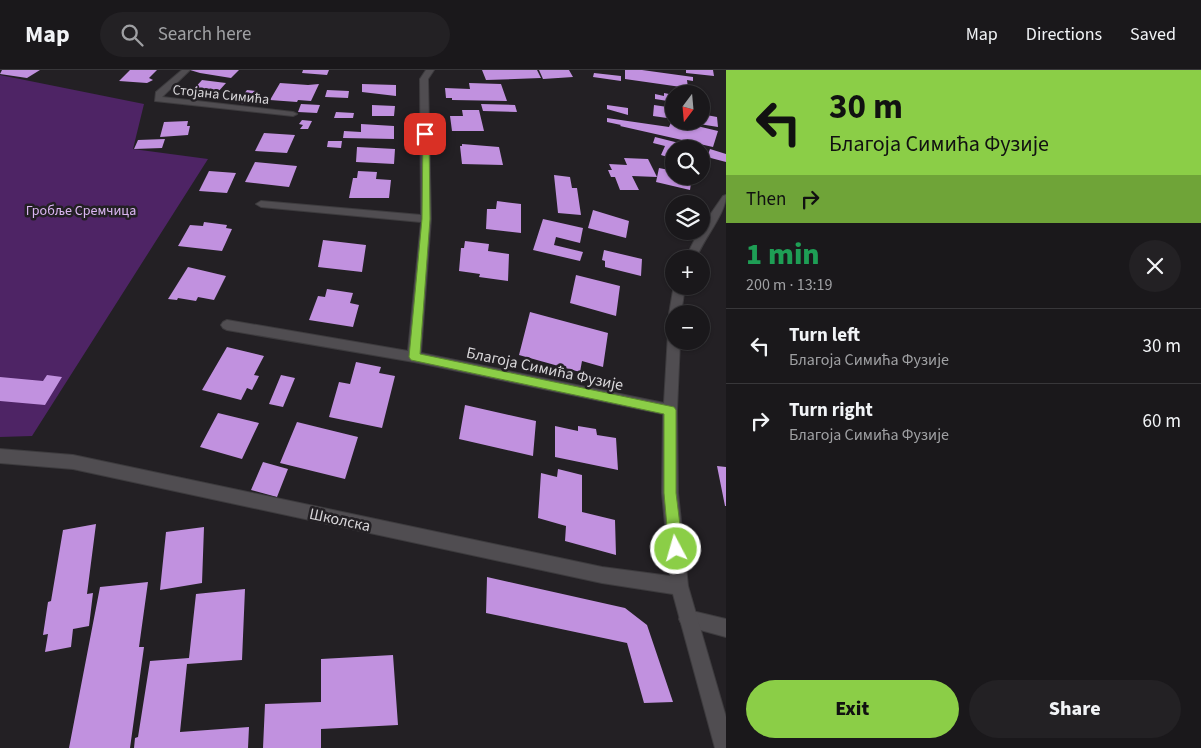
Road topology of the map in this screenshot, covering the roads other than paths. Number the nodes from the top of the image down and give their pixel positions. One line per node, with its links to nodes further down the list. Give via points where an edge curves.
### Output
1 (186, 70): 3 (street, Стојана Симића, via 159,94 158,99)
2 (430, 70): 6 (street, via 424,78)
3 (293, 114)
4 (726, 198): 7 (street)
5 (261, 204): 6 (street)
6 (426, 219): 10 (street)
7 (694, 250)
8 (227, 325): 10 (street, Благоја Симића Фузије)
9 (673, 350): 11 (street)
10 (414, 357): 11 (street, Благоја Симића Фузије)
11 (670, 410): 13 (street, via 670,493)
12 (0, 456): 13 (street, Школска, via 73,462 602,576)
13 (680, 586): 14 (street)
14 (688, 619): 15 (street); 16 (street)
15 (726, 628)
16 (725, 748)

